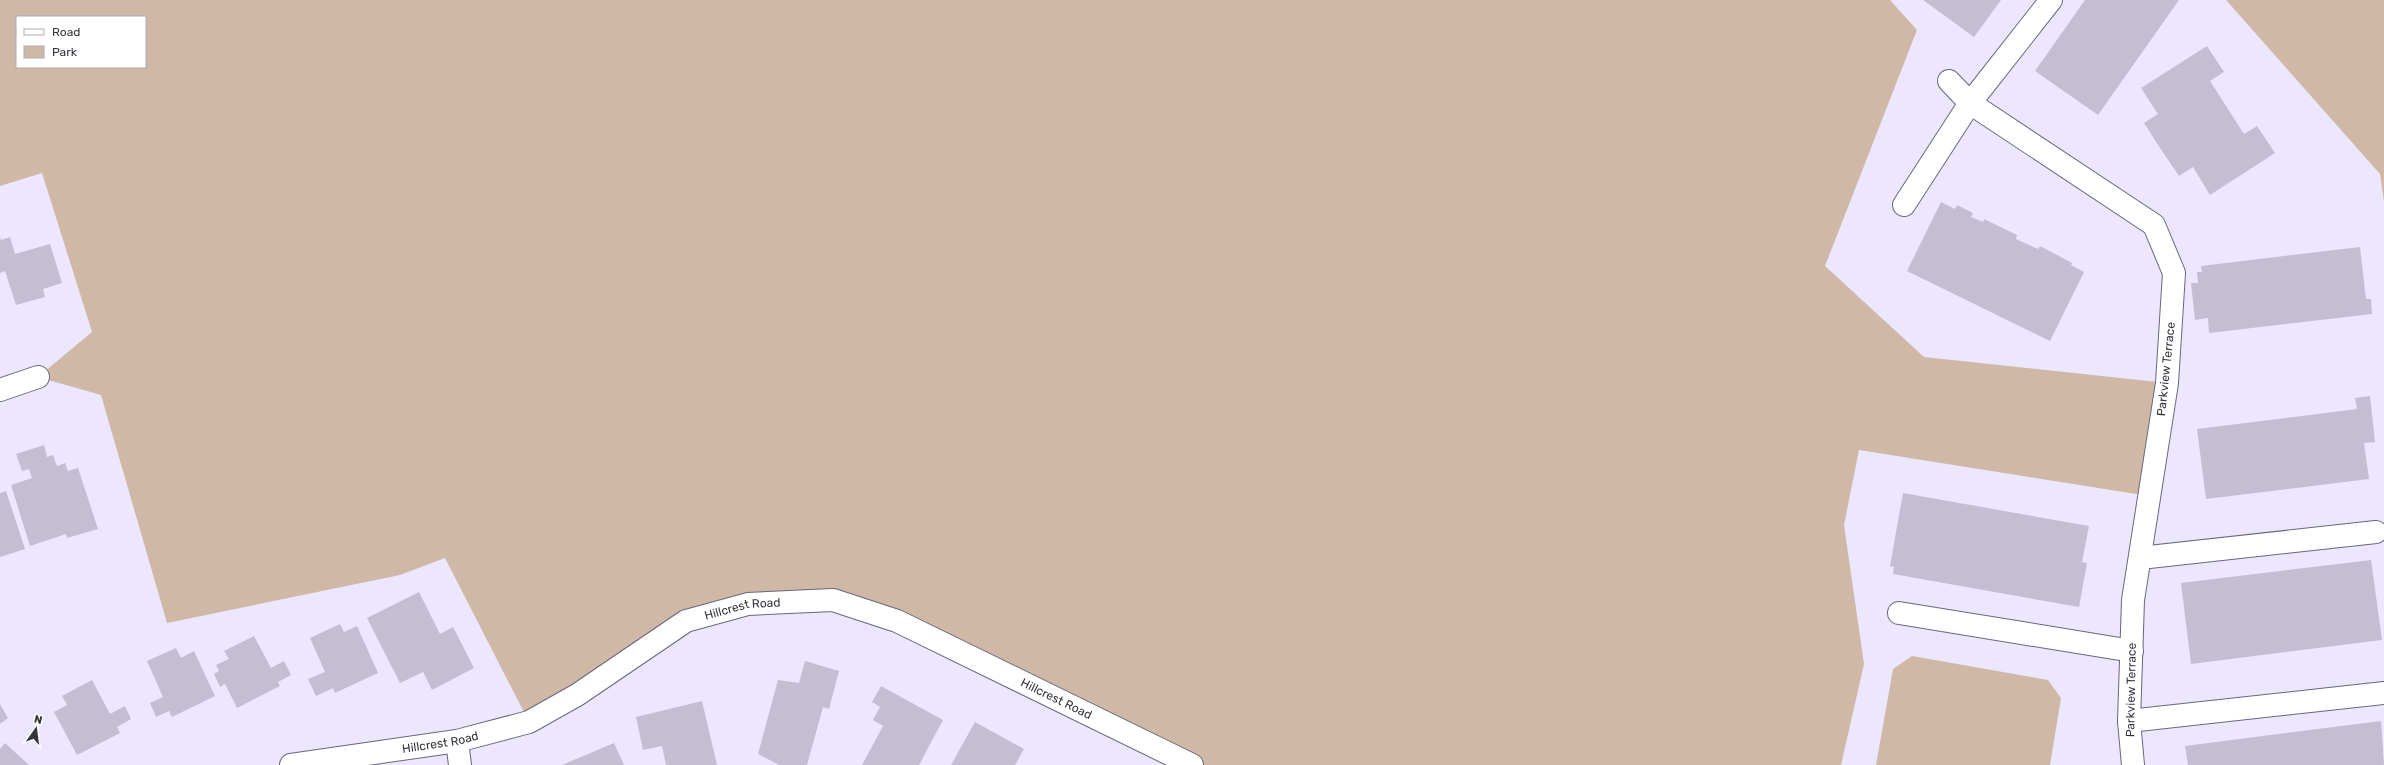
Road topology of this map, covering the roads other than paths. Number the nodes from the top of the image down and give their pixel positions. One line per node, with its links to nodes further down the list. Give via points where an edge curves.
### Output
1 (2051, 0): 3 (street)
2 (1949, 81): 3 (street, Parkview Terrace)
3 (1970, 103): 4 (street); 8 (street, Parkview Terrace, via 2154,225 2174,273 2168,383)
4 (1904, 205)
5 (38, 377): 6 (street)
6 (0, 390)
7 (2376, 532): 8 (street)
8 (2140, 558): 10 (street, Parkview Terrace, via 2133,600)
9 (1899, 613): 10 (street)
10 (2132, 651): 12 (street, Parkview Terrace)
11 (2384, 693): 12 (street)
12 (2129, 721): 17 (street, Parkview Terrace)
13 (457, 741): 14 (street, Hillcrest Road); 15 (street); 16 (street, Hillcrest Road, via 529,722 577,695 686,621 748,604 833,600 897,621)
14 (291, 765)
15 (460, 765)
16 (1192, 765)
17 (2133, 765)

